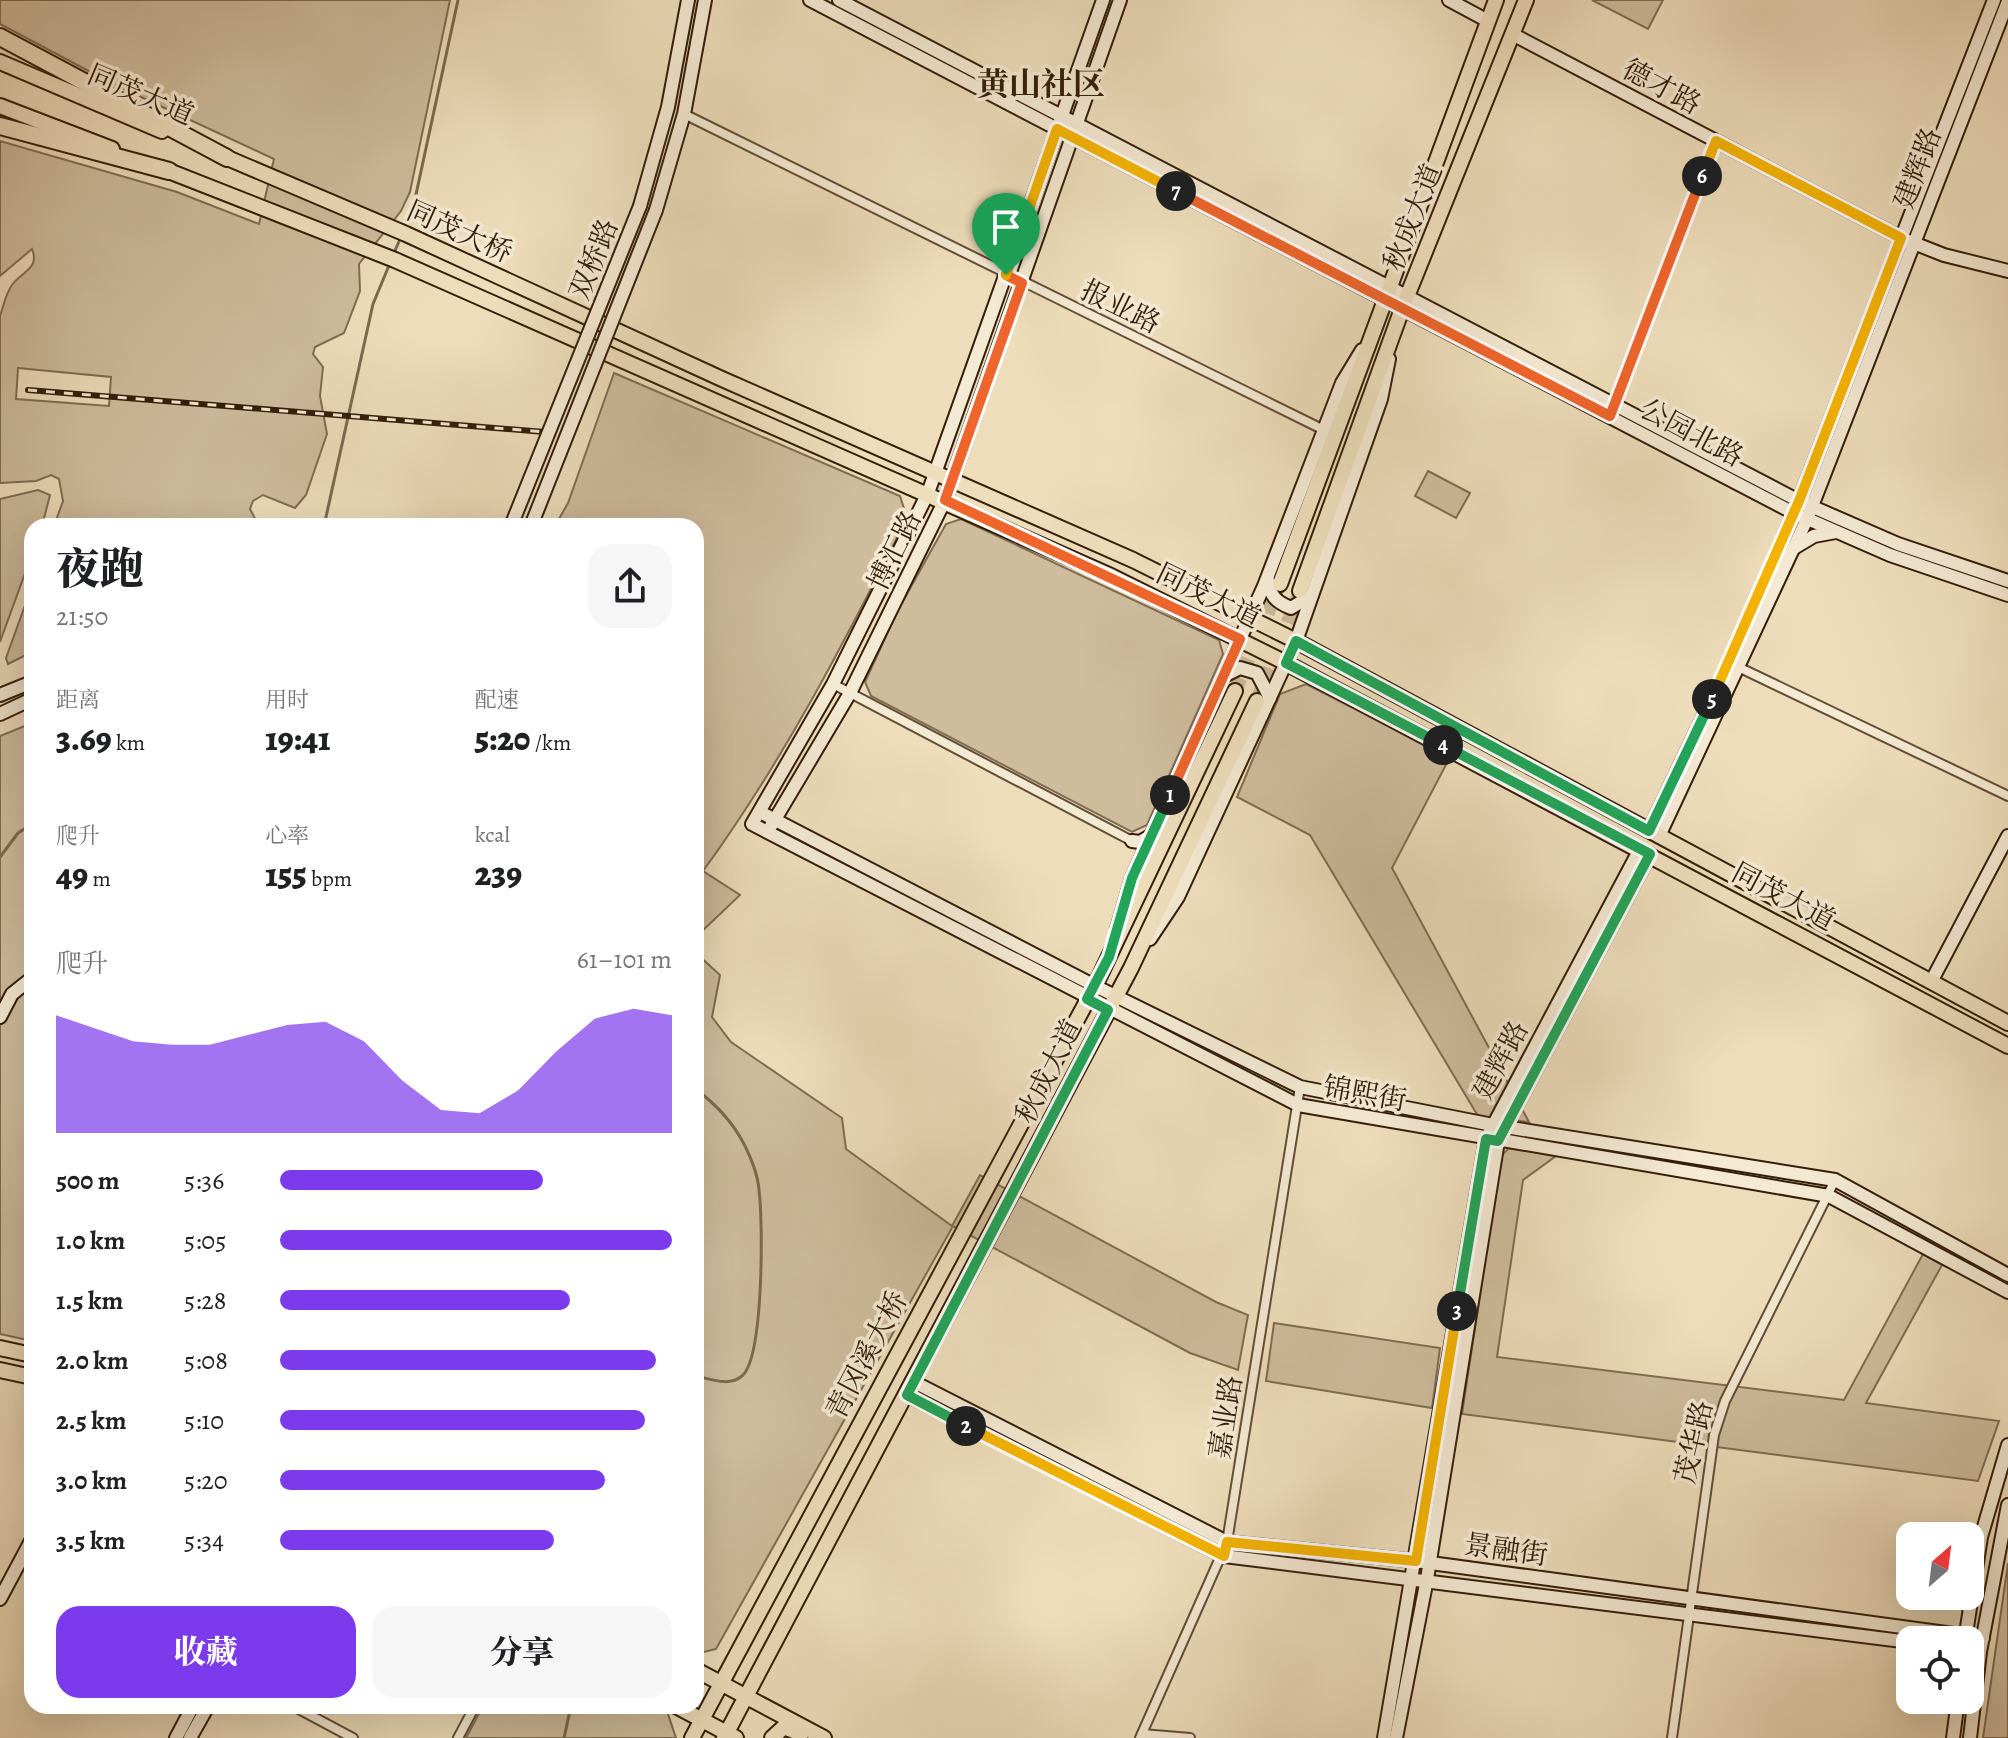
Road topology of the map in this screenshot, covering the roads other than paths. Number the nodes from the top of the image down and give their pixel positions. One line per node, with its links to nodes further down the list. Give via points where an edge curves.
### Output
1 (810, 0): 18 (street, 公园北路)
2 (839, 0): 18 (street, 公园北路)
3 (1103, 0): 18 (street, 博汇路)
4 (1120, 0): 20 (street, 博汇路)
5 (1449, 0): 12 (street)
6 (1496, 0): 12 (main road, 秋成大道)
7 (1526, 0): 13 (main road, 秋成大道)
8 (1994, 0): 25 (street, 建辉路)
9 (2008, 1): 26 (street, 建辉路)
10 (687, 2): 43 (street, 双桥路, bridge, via 668,107 640,206)
11 (704, 4): 17 (street, 双桥路)
12 (1488, 21): 30 (main road, 秋成大道)
13 (1514, 35): 21 (street, 德才路); 31 (main road, 秋成大道)
14 (0, 37): 22 (highway)
15 (0, 62): 22 (main road, 同茂大道)
16 (0, 106): 23 (main road)
17 (684, 114): 28 (street, 报业路); 44 (street, 双桥路, bridge, via 656,210)
18 (1059, 123): 20 (street, 公园北路); 28 (street, 博汇路)
19 (0, 126): 23 (highway)
20 (1076, 131): 29 (street, 博汇路); 30 (street, 公园北路)
21 (1716, 141): 25 (street, 德才路); 35 (street)
22 (227, 158): 24 (main road, 同茂大道)
23 (169, 171): 34 (main road, 同茂大桥, bridge, via 395,260)
24 (263, 173): 33 (main road, 同茂大桥, bridge)
25 (1901, 238): 26 (street, 德才路); 41 (street, 建辉路)
26 (1914, 243): 27 (street, 德才路); 42 (street, 建辉路)
27 (2008, 271)
28 (1006, 275): 29 (street, 报业路); 37 (street, 博汇路)
29 (1022, 283): 36 (street, 报业路); 38 (street, 博汇路)
30 (1386, 294): 31 (street, 公园北路); 32 (main road, 秋成大道)
31 (1405, 304): 35 (street, 公园北路); 49 (main road, 秋成大道)
32 (1372, 333): 36 (street, via 1342,383); 47 (main road, 秋成大道)
33 (635, 339): 37 (main road, 同茂大道)
34 (625, 362): 39 (main road, 同茂大道)
35 (1612, 411): 41 (street, 公园北路)
36 (1324, 430): 47 (street)
37 (936, 473): 38 (main road, 同茂大道); 39 (street, 博汇路)
38 (953, 480): 40 (street, 博汇路); 51 (main road, 同茂大道)
39 (928, 493): 40 (main road, 同茂大道); 57 (street, 博汇路)
40 (945, 500): 52 (main road, 同茂大道); 60 (street, 博汇路)
41 (1796, 507): 42 (street, 公园北路); 55 (street, 建辉路)
42 (1810, 513): 45 (street, 公园北路); 46 (street, 建辉路); 48 (street, 公园北路)
43 (514, 518)
44 (534, 518)
45 (1837, 532): 46 (street, via 1814,536); 50 (street, 公园北路)
46 (1794, 548): 55 (street, 建辉路)
47 (1274, 580): 49 (street, via 1270,593 1278,603 1291,608); 51 (street)
48 (2008, 581)
49 (1306, 593): 53 (street)
50 (2008, 595)
51 (1250, 618): 52 (street); 53 (main road, 同茂大道)
52 (1240, 639): 54 (main road, 同茂大道); 56 (street)
53 (1296, 641): 54 (street); 70 (main road, 同茂大道)
54 (1286, 663): 62 (street); 74 (main road, 同茂大道)
55 (1735, 666): 65 (street); 70 (street, 建辉路)
56 (1224, 676): 62 (street, via 1240,668 1257,673); 71 (street)
57 (833, 684): 60 (street); 66 (street, 博汇路)
58 (24, 685): 61 (street)
59 (1235, 691): 75 (main road, 秋成大道)
60 (850, 693): 67 (street, 博汇路); 73 (street)
61 (0, 695)
62 (1264, 699): 79 (main road, 秋成大道)
63 (24, 703): 64 (street)
64 (0, 714)
65 (2008, 796)
66 (760, 812): 67 (street, 锦熙街); 68 (street, 博汇路)
67 (775, 820): 69 (street, 博汇路); 78 (street, 锦熙街)
68 (752, 824): 69 (street, 锦熙街)
69 (767, 832): 78 (street, 锦熙街)
70 (1654, 833): 76 (main road, 同茂大道)
71 (1152, 835): 73 (street); 75 (street, via 1132,878)
72 (2008, 836): 76 (street)
73 (1132, 841)
74 (1645, 851): 83 (main road, 同茂大道); 86 (street, 建辉路)
75 (1109, 957): 78 (main road, 秋成大道)
76 (1931, 982): 82 (main road, 同茂大道)
77 (24, 984): 81 (street)
78 (1091, 992): 79 (street, 锦熙街); 80 (street, 锦熙街); 88 (main road, 秋成大道)
79 (1116, 996): 80 (main road, 秋成大道); 84 (street, 锦熙街)
80 (1108, 1010): 85 (street, 锦熙街); 89 (main road, 秋成大道)
81 (0, 1017)
82 (2008, 1023)
83 (2008, 1046)
84 (1300, 1087): 85 (street, 嘉业路); 86 (street, 锦熙街)
85 (1298, 1105): 87 (street, 锦熙街); 101 (street, 嘉业路)
86 (1499, 1126): 87 (street, 建辉路); 90 (street, 锦熙街)
87 (1492, 1140): 91 (street, 锦熙街); 103 (street, 建辉路)
88 (1007, 1150): 114 (main road, 青冈溪大桥)
89 (1031, 1161): 98 (main road, 青冈溪大桥)
90 (1835, 1180): 91 (street, 茂华路); 92 (street, 锦熙街)
91 (1829, 1196): 93 (street, 锦熙街); 106 (street, 茂华路, via 1725,1401 1714,1435)
92 (2008, 1275)
93 (2008, 1292)
94 (0, 1348): 95 (main road)
95 (24, 1353)
96 (0, 1370): 97 (main road)
97 (24, 1375)
98 (910, 1388): 101 (street, 景融街); 102 (street, 景融街); 115 (main road)
99 (2008, 1445): 109 (street, via 1981,1537)
100 (2008, 1505): 111 (street)
101 (1227, 1542): 102 (street, 嘉业路); 103 (street, 景融街)
102 (1224, 1556): 105 (street, 景融街); 125 (street, 嘉业路)
103 (1422, 1562): 105 (street, 建辉路); 106 (street, 景融街)
104 (24, 1566): 107 (street)
105 (1420, 1578): 108 (street, 景融街); 135 (street, 建辉路); 136 (street, 建辉路)
106 (1690, 1598): 108 (street, 茂华路); 110 (street, 景融街)
107 (0, 1599)
108 (1688, 1613): 112 (street, 景融街); 137 (street, 茂华路)
109 (1968, 1626)
110 (1896, 1628)
111 (1984, 1633)
112 (1896, 1640)
113 (704, 1674): 114 (main road)
114 (722, 1684): 115 (main road); 123 (main road)
115 (746, 1696): 124 (main road); 133 (main road)
116 (189, 1714): 126 (street)
117 (204, 1714): 127 (street)
118 (308, 1714): 128 (street)
119 (471, 1714): 129 (street)
120 (691, 1714): 123 (main road)
121 (1956, 1714): 138 (street)
122 (1971, 1714): 139 (street)
123 (702, 1720): 124 (main road); 130 (main road)
124 (728, 1736)
125 (1141, 1736): 134 (street)
126 (176, 1738)
127 (190, 1738)
128 (353, 1738)
129 (458, 1738)
130 (692, 1738)
131 (772, 1738): 132 (main road, via 784,1727)
132 (808, 1738)
133 (824, 1738)
134 (1190, 1738)
135 (1384, 1738)
136 (1396, 1738)
137 (1672, 1738)
138 (1953, 1738)
139 (1970, 1738)

